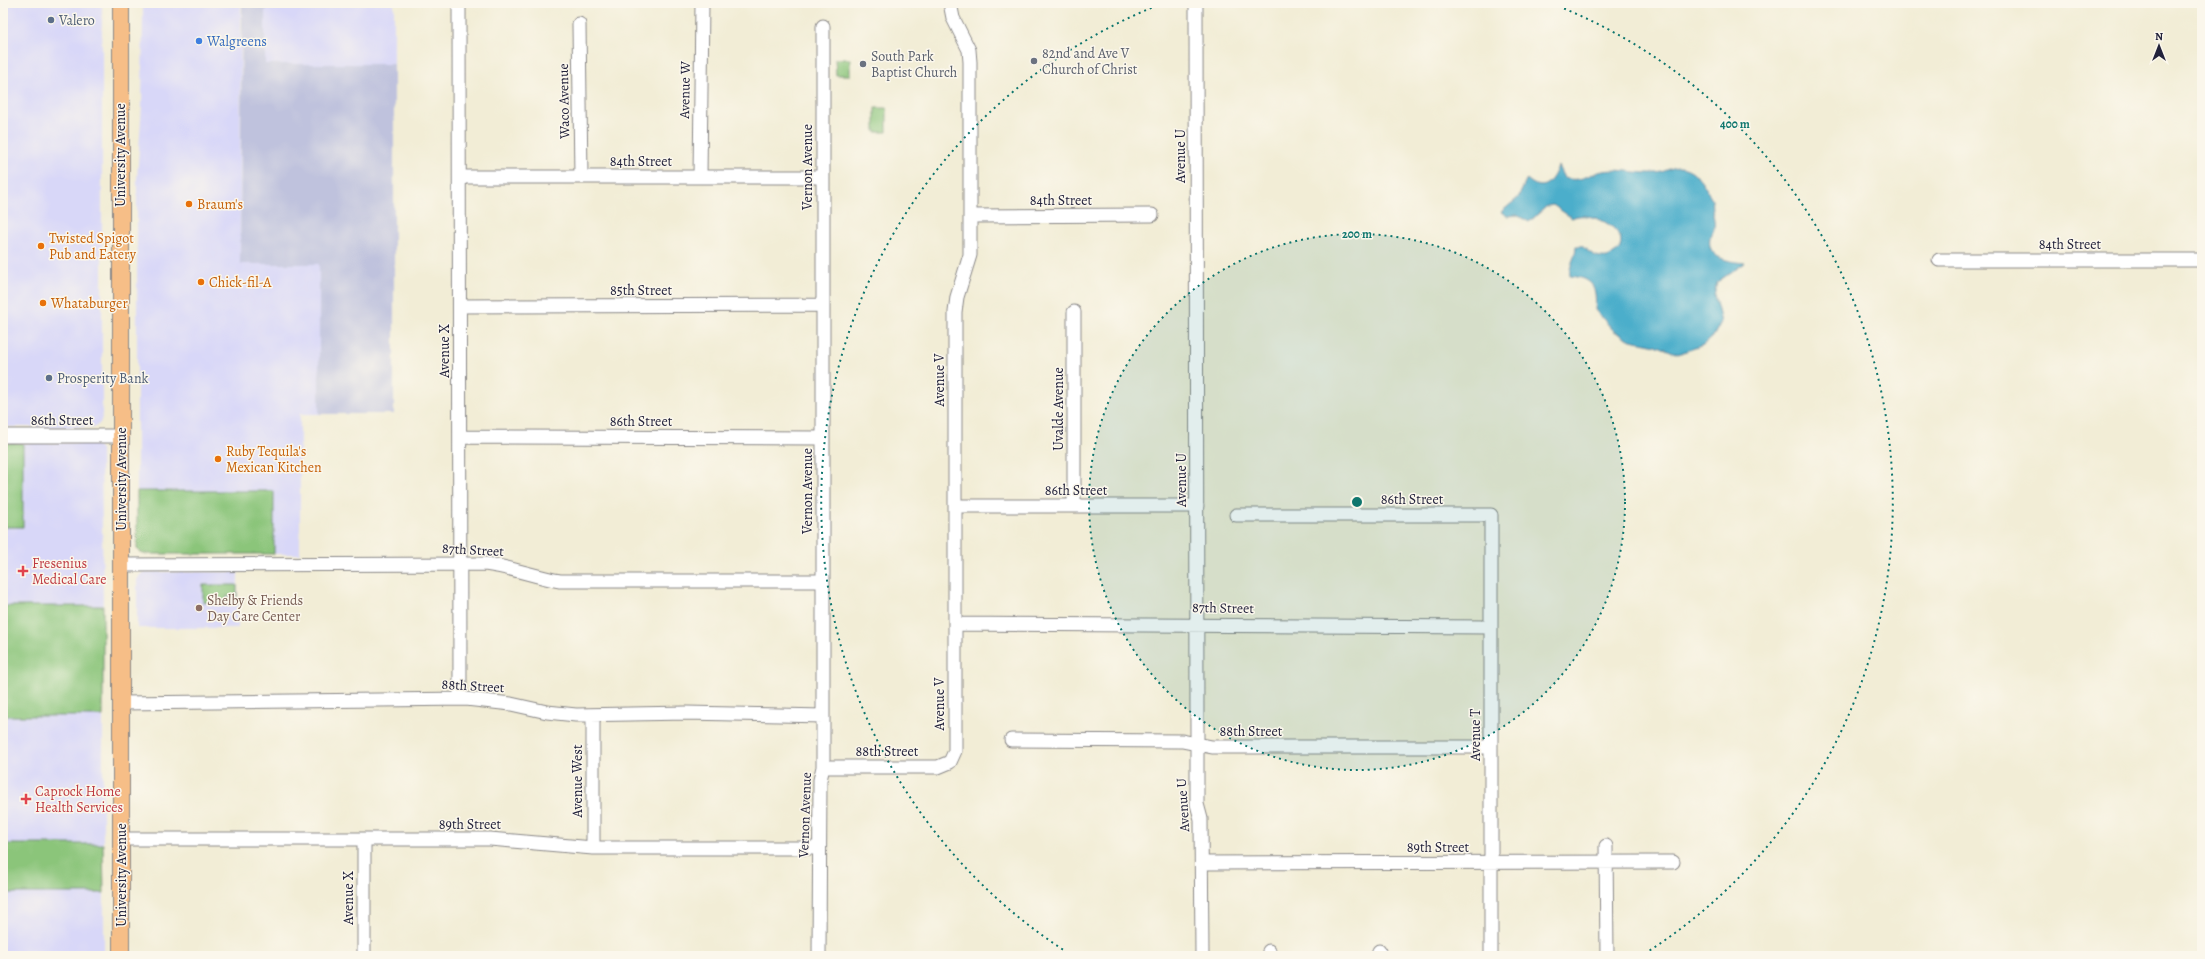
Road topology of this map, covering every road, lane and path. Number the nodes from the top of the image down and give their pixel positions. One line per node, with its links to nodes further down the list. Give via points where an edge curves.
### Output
1 (121, 3): 20 (main road, University Avenue)
2 (459, 3): 8 (street, Avenue X)
3 (702, 3): 10 (street, Avenue W)
4 (950, 3): 13 (street, Avenue V, via 953,18 969,50)
5 (1196, 3): 25 (street, Avenue U)
6 (579, 24): 9 (street, Waco Avenue)
7 (823, 26): 11 (street, Vernon Avenue)
8 (460, 177): 9 (street, 84th Street); 17 (street, Avenue X)
9 (581, 177): 10 (street, 84th Street)
10 (700, 177): 11 (street, 84th Street)
11 (822, 177): 16 (street, Vernon Avenue)
12 (1152, 215): 13 (street, 84th Street)
13 (971, 216): 23 (street, Avenue V, via 970,255 955,312)
14 (1939, 260): 15 (street, 84th Street)
15 (2202, 260)
16 (822, 305): 17 (street, 85th Street); 22 (street, Vernon Avenue)
17 (460, 306): 21 (street, Avenue X)
18 (1074, 312): 24 (street, Uvalde Avenue)
19 (3, 436): 20 (street, 86th Street)
20 (120, 436): 28 (main road, University Avenue)
21 (460, 437): 22 (street, 86th Street); 29 (street, Avenue X)
22 (822, 438): 30 (street, Vernon Avenue)
23 (955, 506): 24 (street, 86th Street); 31 (street, Avenue V)
24 (1074, 506): 25 (street, 86th Street)
25 (1197, 506): 32 (street, Avenue U)
26 (1236, 515): 27 (street, 86th Street)
27 (1492, 515): 33 (street, Avenue T)
28 (121, 564): 29 (street, 87th Street); 35 (main road, University Avenue)
29 (460, 564): 30 (street, 87th Street, via 508,567 560,581); 34 (street, Avenue X)
30 (822, 581): 37 (street, Vernon Avenue)
31 (955, 624): 32 (street, 87th Street); 41 (street, Avenue V, via 955,751)
32 (1197, 624): 33 (street, 87th Street); 39 (street, Avenue U)
33 (1491, 627): 40 (street, Avenue T)
34 (460, 699): 35 (street, 88th Street); 36 (street, 88th Street, via 511,704 547,712)
35 (121, 703): 43 (main road, University Avenue)
36 (593, 715): 37 (street, 88th Street, via 686,713); 46 (street, Avenue West)
37 (822, 716): 42 (street, Vernon Avenue)
38 (1011, 740): 39 (street, 88th Street, via 1182,741)
39 (1197, 744): 40 (street, 88th Street, via 1212,747); 49 (street, Avenue U, via 1197,804 1201,819)
40 (1491, 747): 50 (street, Avenue T)
41 (950, 762): 42 (street, 88th Street, via 938,767)
42 (822, 767): 47 (street, Vernon Avenue)
43 (121, 839): 44 (street, 89th Street); 52 (main road, University Avenue)
44 (364, 839): 46 (street, 89th Street, via 490,839); 53 (street, Avenue X)
45 (1606, 846): 51 (street)
46 (593, 848): 47 (street, 89th Street)
47 (819, 848): 54 (street, Vernon Avenue)
48 (1673, 862): 51 (street, 89th Street)
49 (1202, 863): 50 (street, 89th Street); 55 (street, Avenue U)
50 (1490, 863): 51 (street, 89th Street); 56 (street, Avenue T)
51 (1606, 863): 57 (street)
52 (121, 956)
53 (364, 956)
54 (819, 956)
55 (1202, 956)
56 (1491, 956)
57 (1607, 956)

